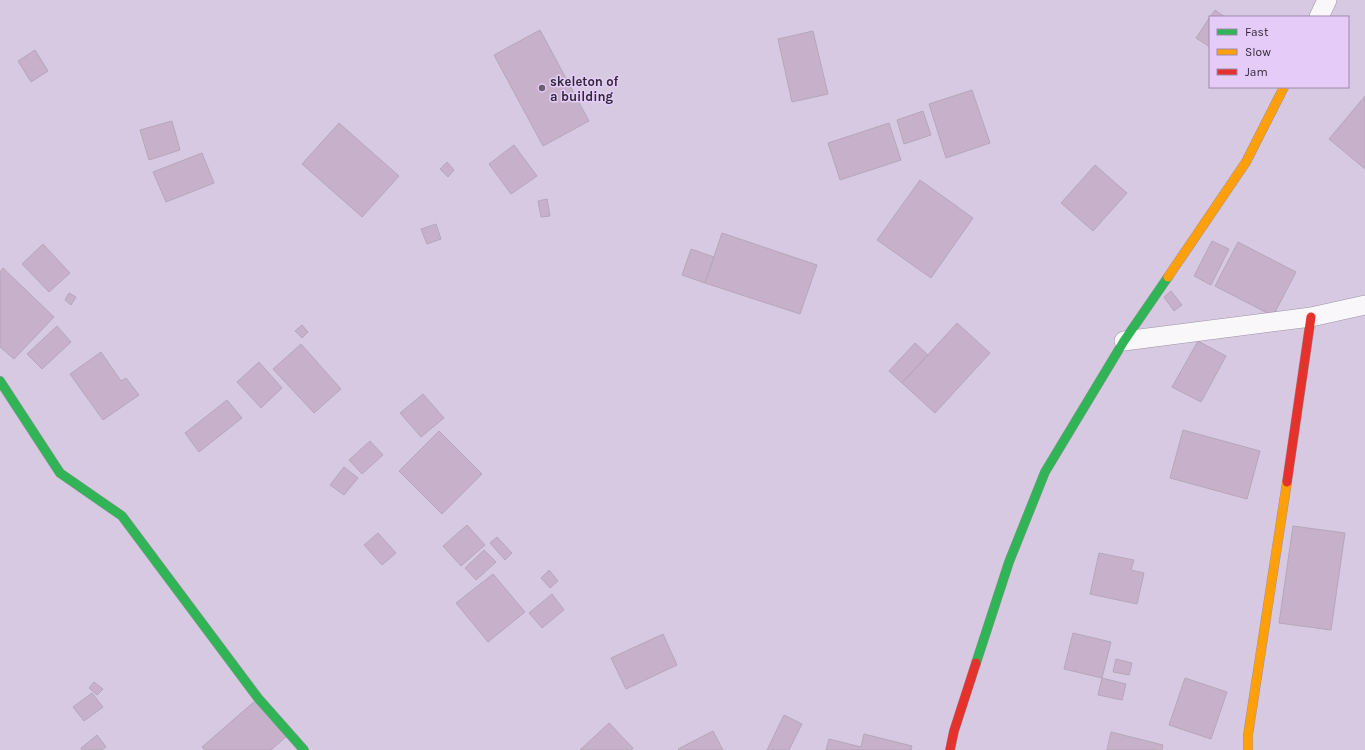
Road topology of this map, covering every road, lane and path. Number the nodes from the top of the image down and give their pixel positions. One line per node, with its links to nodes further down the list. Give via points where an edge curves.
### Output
1 (1327, 0): 2 (street)
2 (1319, 16)
3 (1283, 88): 6 (street, via 1246,162)
4 (1365, 305): 5 (street)
5 (1311, 317): 6 (street); 10 (street, via 1248,735)
6 (1124, 341): 9 (street, via 1045,472 1009,562)
7 (0, 381): 8 (street, via 60,473 122,516 258,698)
8 (304, 750)
9 (950, 750)
10 (1248, 750)

